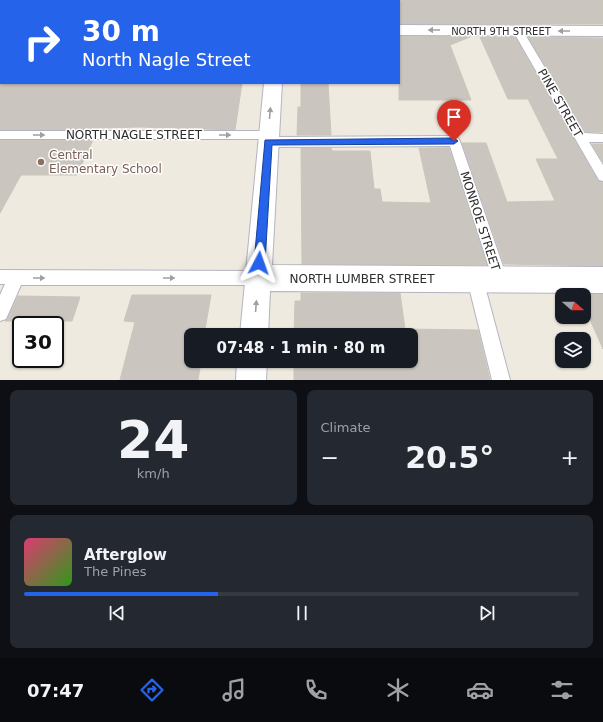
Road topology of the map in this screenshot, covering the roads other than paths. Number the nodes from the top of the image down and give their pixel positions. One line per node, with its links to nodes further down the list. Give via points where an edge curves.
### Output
1 (400, 30): 2 (street, NORTH 9TH STREET, one-way to 1)
2 (518, 30): 3 (street, NORTH 9TH STREET, one-way to 2); 7 (lane, PINE STREET)
3 (603, 31)
4 (272, 84): 6 (street, one-way to 4)
5 (0, 135): 6 (lane, NORTH NAGLE STREET, one-way to 6)
6 (268, 138): 9 (lane, NORTH NAGLE STREET); 13 (street)
7 (580, 138): 8 (lane); 10 (lane, PINE STREET)
8 (603, 138)
9 (454, 141): 14 (lane, MONROE STREET)
10 (603, 176)
11 (0, 278): 12 (lane, NORTH LUMBER STREET)
12 (16, 278): 13 (lane, NORTH LUMBER STREET, one-way to 13); 16 (lane)
13 (258, 278): 14 (street, NORTH LUMBER STREET); 17 (street, one-way to 13)
14 (487, 279): 15 (street, NORTH LUMBER STREET); 20 (lane, MONROE STREET)
15 (603, 280)
16 (0, 312)
17 (254, 328)
18 (252, 368): 19 (street)
19 (251, 380)
20 (501, 380)

